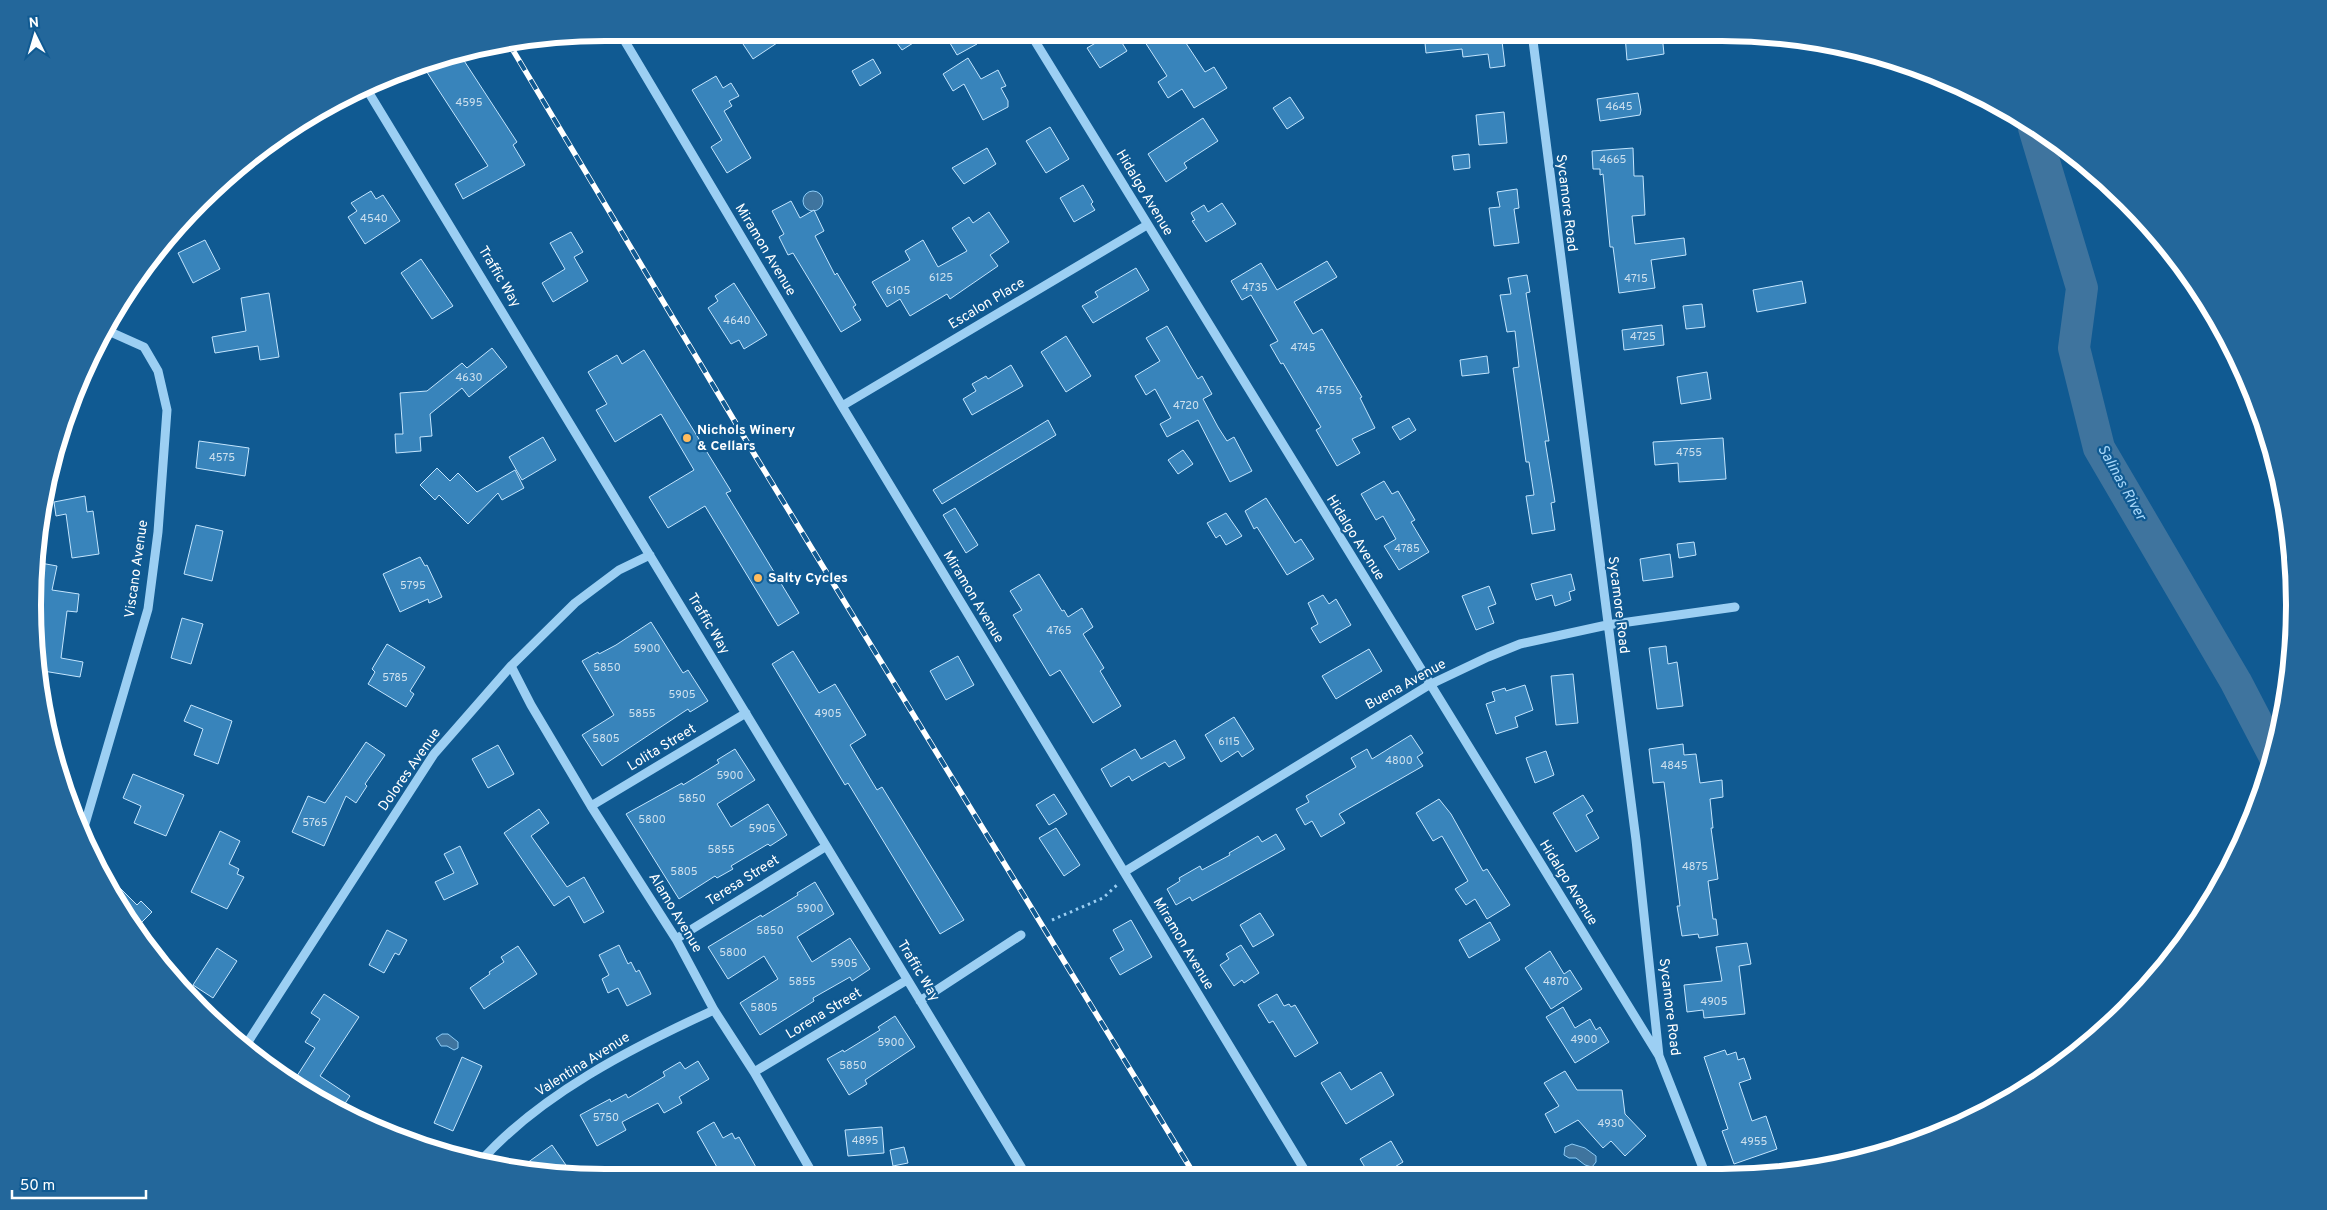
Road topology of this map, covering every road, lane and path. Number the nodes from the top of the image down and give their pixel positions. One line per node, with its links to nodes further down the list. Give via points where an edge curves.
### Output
1 (625, 41): 7 (street, Miramon Avenue)
2 (1035, 41): 5 (street, Hidalgo Avenue)
3 (1533, 41): 10 (street, Sycamore Road)
4 (369, 93): 8 (street, Traffic Way)
5 (1147, 225): 7 (street, Escalon Place); 12 (street, Hidalgo Avenue)
6 (112, 333): 15 (street, Viscano Avenue, via 144,347 158,372 168,410 148,609)
7 (842, 406): 17 (street, Miramon Avenue)
8 (650, 555): 11 (street, Dolores Avenue, via 619,570 575,604); 13 (street, Traffic Way)
9 (1735, 607): 10 (street, Buena Avenue)
10 (1607, 625): 12 (street, Buena Avenue, via 1520,644); 25 (street, Sycamore Road, via 1636,840)
11 (511, 666): 14 (street, Alamo Avenue); 24 (street, Dolores Avenue, via 434,754)
12 (1429, 685): 17 (street, Buena Avenue); 25 (street, Hidalgo Avenue)
13 (746, 713): 14 (street, Lolita Street); 16 (street, Traffic Way)
14 (591, 806): 20 (street, Alamo Avenue)
15 (85, 823)
16 (825, 847): 20 (street, Teresa Street); 21 (street, Traffic Way)
17 (1126, 875): 18 (path, via 1103,898); 30 (street, Miramon Avenue)
18 (1052, 920)
19 (1021, 935): 22 (street)
20 (676, 939): 23 (street, Alamo Avenue)
21 (907, 980): 22 (street, Traffic Way); 26 (street, Lorena Street)
22 (920, 1001): 29 (street, Traffic Way)
23 (714, 1010): 26 (street, Alamo Avenue); 27 (street, Valentina Avenue, via 658,1035 542,1106)
24 (248, 1041)
25 (1659, 1056): 31 (street, Sycamore Road)
26 (754, 1072): 28 (street, Alamo Avenue)
27 (486, 1156)
28 (810, 1169)
29 (1022, 1169)
30 (1305, 1169)
31 (1703, 1169)

